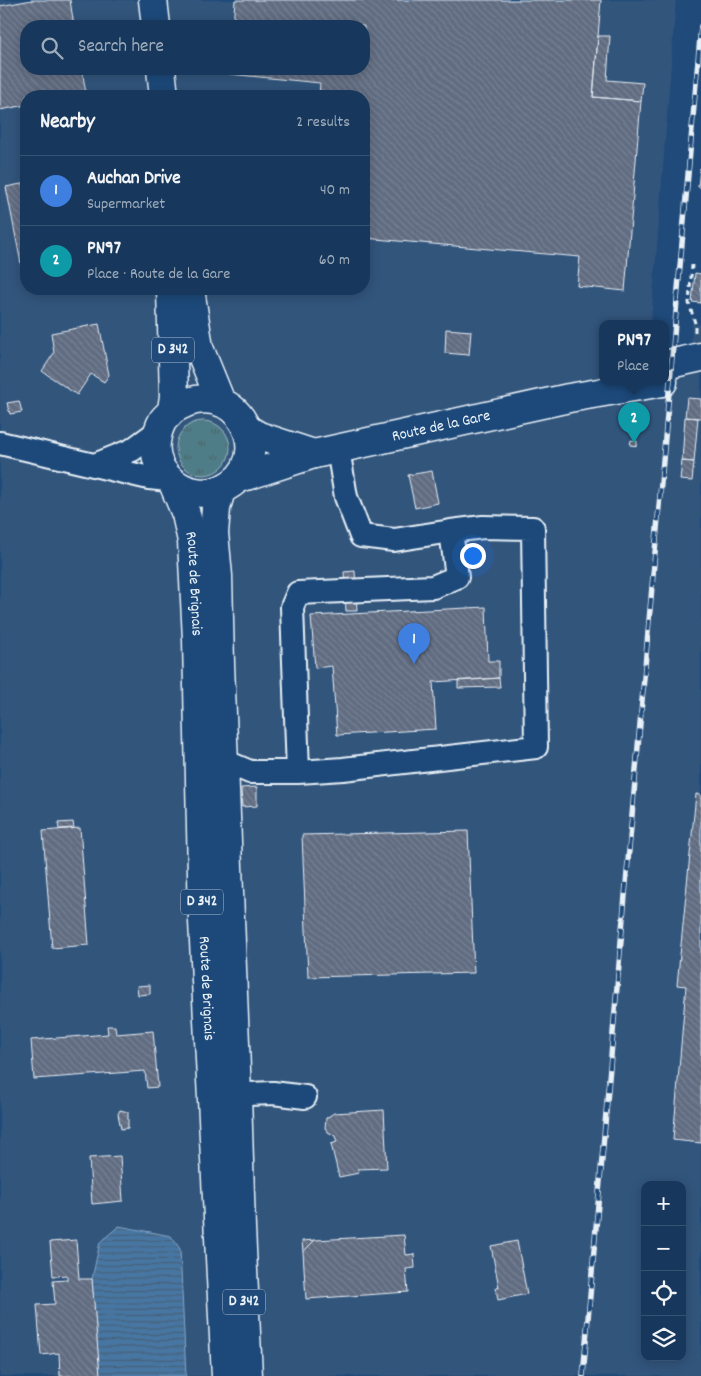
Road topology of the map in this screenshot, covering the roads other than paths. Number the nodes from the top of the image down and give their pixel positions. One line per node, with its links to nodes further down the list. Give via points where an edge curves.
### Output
1 (153, 0): 2 (main road)
2 (155, 20)
3 (162, 75): 4 (main road)
4 (163, 90)
5 (171, 295): 14 (main road, D 342, via 174,397)
6 (191, 295): 13 (main road, D 342, via 199,348)
7 (699, 363): 8 (main road); 9 (main road, Route de la Gare)
8 (669, 365)
9 (669, 379)
10 (602, 385): 12 (main road, Route de la Gare)
11 (646, 385): 12 (main road, Route de la Gare)
12 (569, 398): 17 (main road, Route de la Gare)
13 (221, 402): 14 (main road, via 194,399 182,404); 15 (main road, via 232,408)
14 (164, 421): 18 (street, via 132,450); 19 (main road, via 155,444 162,469)
15 (247, 429): 17 (main road, via 259,436); 20 (main road, via 250,439 248,460 244,470)
16 (1, 439): 18 (street)
17 (326, 452): 20 (main road, Route de la Gare); 21 (street, via 361,536 394,540)
18 (97, 464): 19 (street)
19 (171, 481): 20 (main road, via 196,493 209,493); 24 (main road, Route de Brignais / D 342, via 186,514 192,541 203,921)
20 (229, 484): 22 (main road, Route de Brignais / D 342, via 216,508 214,533)
21 (451, 532): 23 (street, via 457,577 434,587 298,593 292,607); 23 (street, via 483,527 533,528 536,748)
22 (224, 761): 23 (street, via 250,772); 24 (main road, Route de Brignais / D 342)
23 (298, 772)
24 (224, 1095): 25 (street, via 273,1093); 26 (main road, Route de Brignais / D 342); 27 (main road, Route de Brignais / D 342, via 240,1228)
25 (305, 1097)
26 (226, 1376)
27 (248, 1376)

